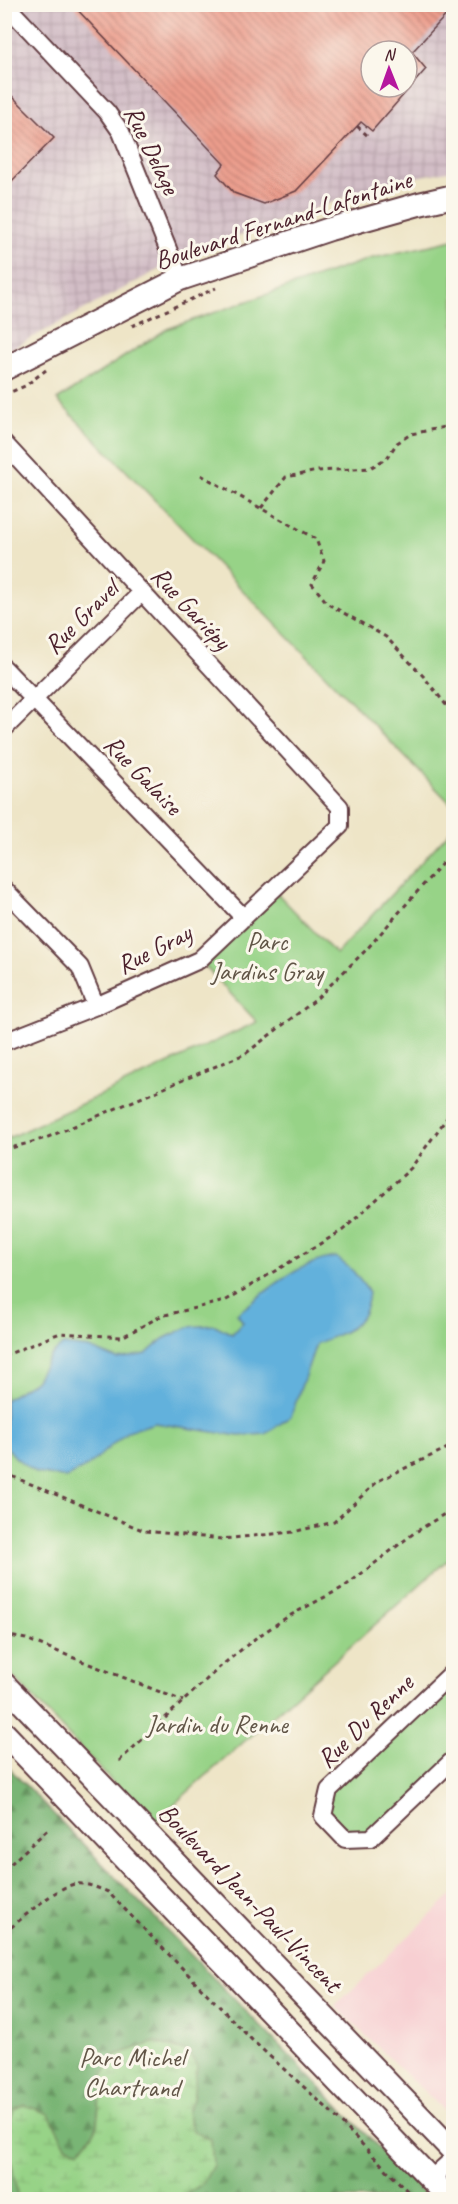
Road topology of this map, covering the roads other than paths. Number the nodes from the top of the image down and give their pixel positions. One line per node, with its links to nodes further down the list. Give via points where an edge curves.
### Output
1 (4, 4): 3 (street, Rue Delage, via 107,112 121,132)
2 (453, 196): 3 (street, Boulevard Fernand-Lafontaine, via 330,229)
3 (180, 279): 4 (street, Boulevard Fernand-Lafontaine)
4 (4, 369)
5 (4, 443): 6 (street, Rue Gariépy)
6 (142, 592): 8 (street, Rue Gravel); 10 (street, Rue Gariépy)
7 (4, 668): 8 (street, Rue Galaise)
8 (35, 700): 9 (street, Rue Gravel); 12 (street, Rue Galaise)
9 (4, 729)
10 (340, 807): 12 (street, Rue Gray, via 340,826)
11 (4, 888): 13 (street, via 80,967)
12 (244, 918): 13 (street, Rue Gray, via 199,960)
13 (96, 1006): 14 (street, Rue Gray)
14 (4, 1042)
15 (452, 1676): 18 (street, Rue Du Renne, via 329,1791 323,1816 345,1839 371,1838)
16 (4, 1684): 19 (street, Boulevard Jean-Paul-Vincent)
17 (4, 1733): 21 (street)
18 (453, 1759)
19 (453, 2152)
20 (453, 2158): 21 (street)
21 (431, 2179): 22 (street)
22 (450, 2199)

